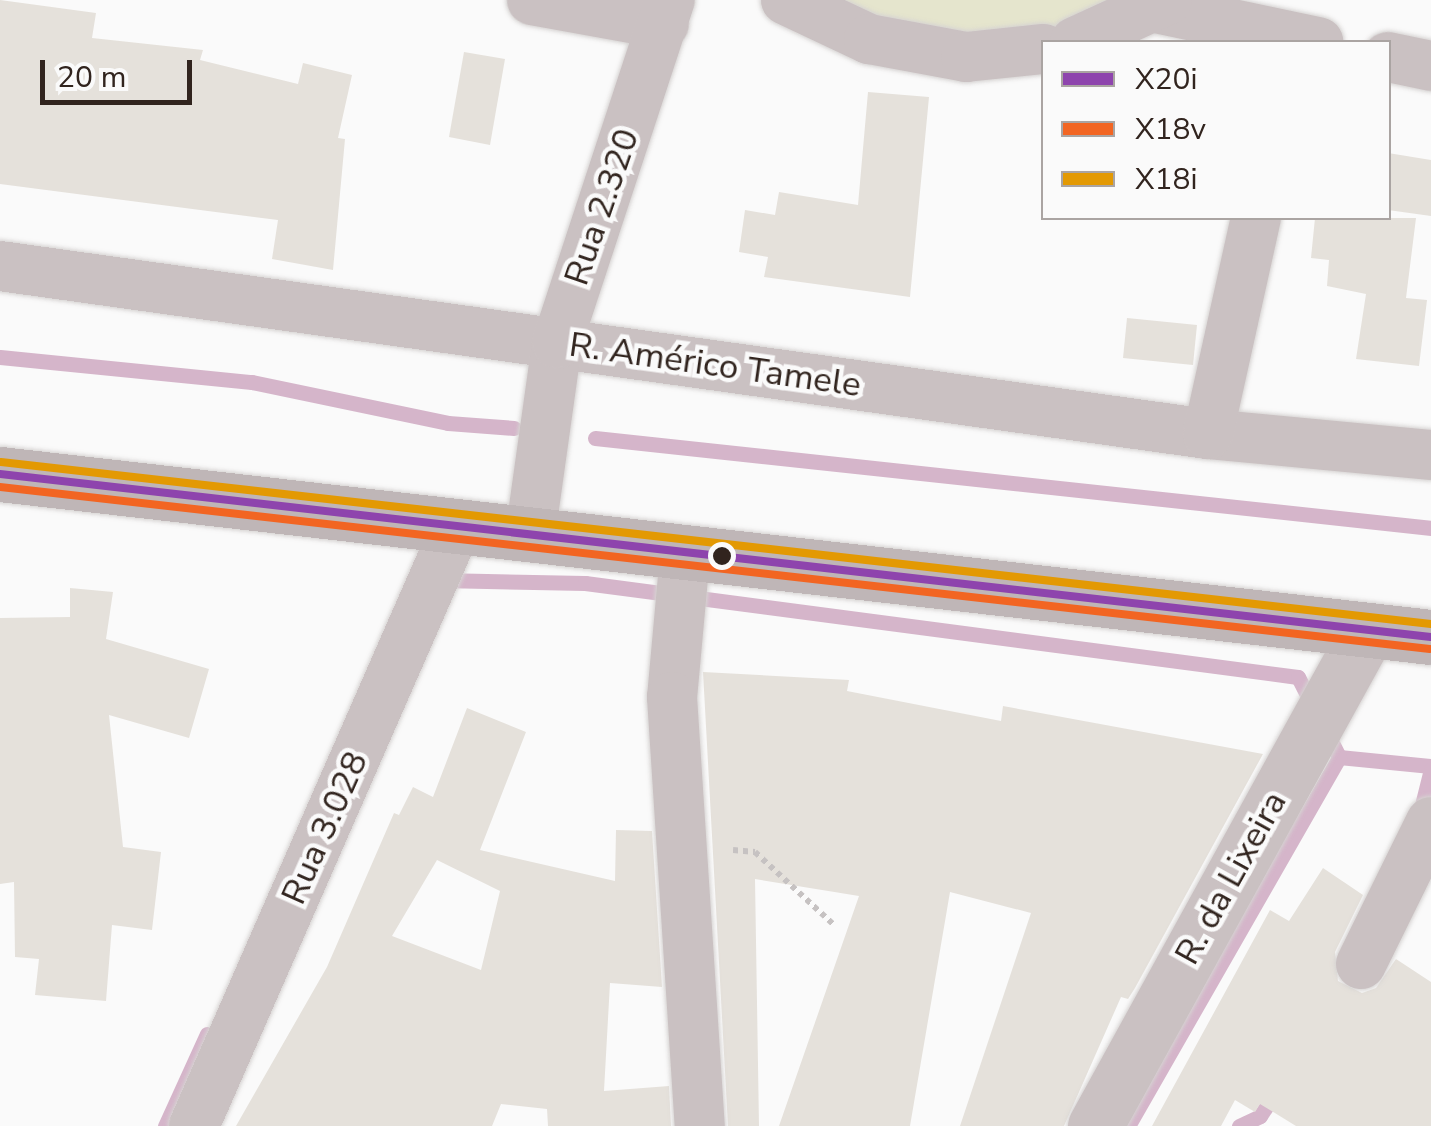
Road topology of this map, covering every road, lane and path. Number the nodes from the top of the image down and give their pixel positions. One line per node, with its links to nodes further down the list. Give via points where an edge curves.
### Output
1 (532, 0): 4 (street)
2 (786, 0): 7 (street, via 888,43 966,57)
3 (1161, 4): 5 (street); 6 (street)
4 (667, 12): 12 (street, Rua 2.320)
5 (1079, 40)
6 (1295, 40)
7 (1041, 49)
8 (1391, 58): 9 (street)
9 (1431, 66)
10 (1256, 220): 13 (street)
11 (0, 266): 12 (street, R. Américo Tamele)
12 (557, 343): 13 (street, R. Américo Tamele); 17 (street, Rua 2.320)
13 (1208, 434): 14 (street, R. Américo Tamele)
14 (1431, 455)
15 (0, 474): 16 (main road)
16 (454, 530): 17 (main road); 25 (street, Rua 3.028)
17 (530, 536): 18 (main road)
18 (685, 555): 19 (main road); 22 (street, via 672,697)
19 (1368, 630): 20 (main road); 27 (street, R. da Lixeira)
20 (1431, 637)
21 (1431, 822): 24 (street)
22 (682, 848): 23 (path, via 755,852); 26 (street)
23 (833, 924)
24 (1361, 964)
25 (194, 1126)
26 (700, 1126)
27 (1095, 1126)

